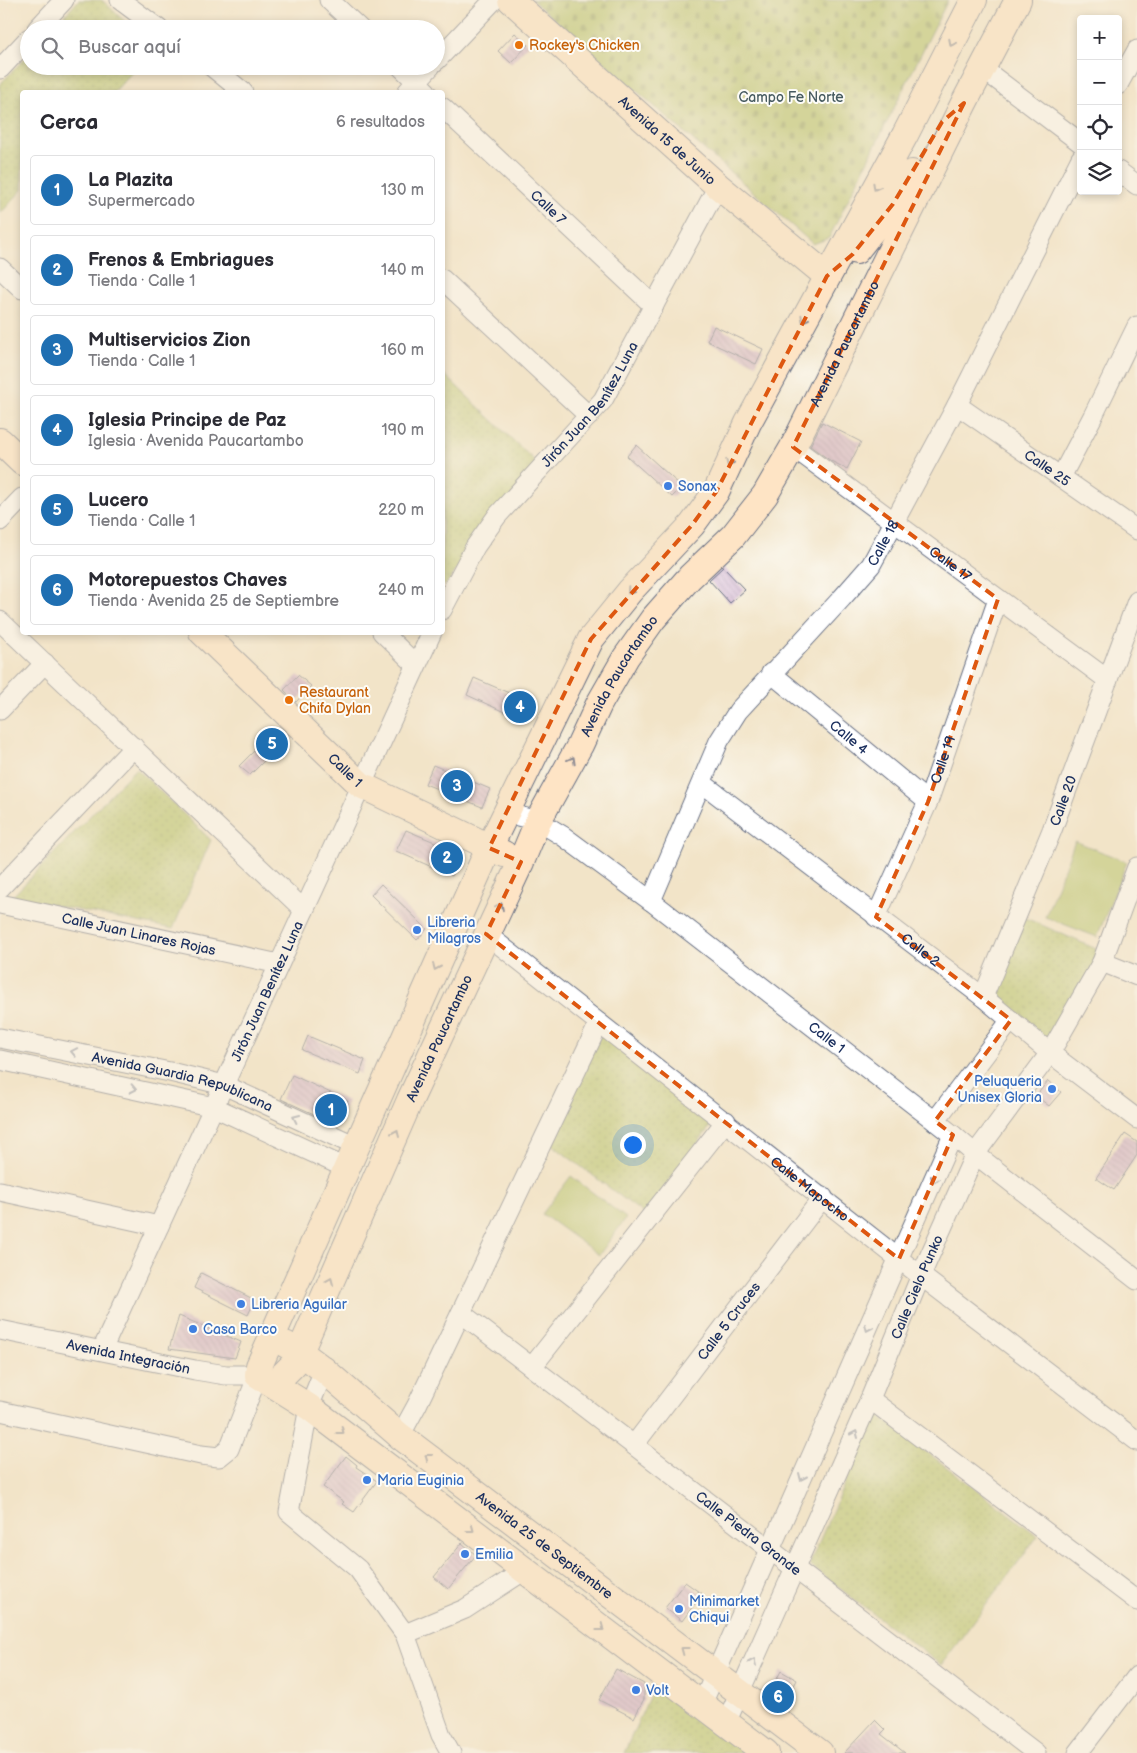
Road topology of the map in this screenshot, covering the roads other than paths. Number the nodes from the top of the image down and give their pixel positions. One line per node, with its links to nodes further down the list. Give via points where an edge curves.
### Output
1 (64, 0): 8 (street)
2 (120, 0): 9 (street)
3 (329, 0): 10 (street)
4 (494, 0): 13 (street)
5 (511, 0): 28 (main road, Avenida 15 de Junio)
6 (974, 0): 30 (main road, one-way to 30, via 905,135)
7 (1018, 0): 15 (main road, Avenida Paucartambo)
8 (45, 20)
9 (147, 20)
10 (350, 20)
11 (20, 48): 14 (street)
12 (1137, 50): 19 (street)
13 (445, 52)
14 (0, 69)
15 (983, 69): 22 (main road, Avenida Paucartambo); 24 (street)
16 (220, 75): 21 (street)
17 (407, 75): 20 (street)
18 (426, 75): 20 (street)
19 (1122, 78)
20 (417, 89)
21 (236, 90)
22 (964, 103): 30 (main road, via 942,122 893,204 853,254); 38 (main road, Avenida Paucartambo)
23 (445, 110): 33 (street, Calle 7)
24 (1077, 140)
25 (1077, 166): 35 (street, Calle 18)
26 (1122, 174): 27 (street)
27 (1137, 185)
28 (718, 186): 30 (main road, Avenida 15 de Junio); 33 (street, Jirón Juan Benítez Luna)
29 (0, 268): 32 (street)
30 (827, 276): 61 (main road, one-way to 61, via 748,423 716,492 692,525 630,591 591,639)
31 (445, 282): 36 (street)
32 (20, 287)
33 (654, 306): 36 (street, Jirón Juan Benítez Luna, via 603,400)
34 (1137, 326): 40 (street)
35 (957, 405): 40 (street, Calle 25); 43 (street, Calle 18)
36 (589, 416): 47 (street, Jirón Juan Benítez Luna, via 497,516 475,547)
37 (0, 441): 39 (main road)
38 (793, 447): 43 (street, Calle 17); 62 (main road, Avenida Paucartambo, one-way to 38, via 626,657 653,618 733,536 765,495)
39 (20, 460)
40 (1061, 477): 44 (street, Calle 25)
41 (20, 500): 42 (street)
42 (0, 521)
43 (895, 522): 45 (street, Calle 17); 54 (street, Calle 18, via 871,565)
44 (1137, 530)
45 (998, 599): 55 (street, Calle 17); 60 (street, Calle 19)
46 (1137, 601): 55 (street, Calle 20)
47 (445, 604)
48 (0, 621): 52 (street)
49 (205, 635): 59 (main road, Calle 1)
50 (385, 635): 53 (street)
51 (431, 635): 53 (street, Jirón Juan Benítez Luna)
52 (45, 663): 56 (street); 57 (street)
53 (416, 665): 59 (street, Jirón Juan Benítez Luna)
54 (771, 673): 58 (street, Calle 18, via 738,711 719,741); 60 (street, Calle 4)
55 (1108, 680): 75 (street, Calle 20, via 1052,830)
56 (0, 710)
57 (134, 747): 66 (street); 69 (street)
58 (702, 783): 67 (street, Calle 18); 70 (street, Calle 2)
59 (362, 785): 63 (main road, Calle 1); 69 (street, Jirón Juan Benítez Luna)
60 (928, 802): 70 (street, Calle 19)
61 (506, 813): 62 (street, Calle 1); 63 (main road)
62 (538, 821): 64 (main road, Avenida Paucartambo); 67 (street, Calle 1)
63 (489, 848): 64 (main road, Calle 1); 88 (main road, one-way to 88)
64 (521, 862): 71 (main road, Avenida Paucartambo, one-way to 64)
65 (1137, 867): 72 (street, Calle Cielo Punko)
66 (0, 888)
67 (652, 901): 84 (street, Calle 1)
68 (0, 904): 73 (street, Calle Juan Linares Rojas)
69 (304, 910): 73 (street, Jirón Juan Benítez Luna)
70 (876, 917): 75 (street, Calle 2)
71 (486, 934): 77 (street, Calle Mapocho); 99 (main road, Avenida Paucartambo, one-way to 71)
72 (1102, 962): 74 (street); 79 (street, Calle Cielo Punko)
73 (279, 964): 81 (street, Jirón Juan Benítez Luna)
74 (1137, 976)
75 (983, 997): 76 (street, Calle 2)
76 (1011, 1020): 79 (street, Calle 2); 84 (street)
77 (599, 1023): 85 (street, Calle Mapocho); 95 (street)
78 (0, 1038): 81 (street, Avenida Guardia Republicana, one-way to 78)
79 (1050, 1053): 83 (street, Calle 2); 87 (street, Calle Cielo Punko)
80 (0, 1060): 82 (street, Avenida Guardia Republicana, one-way to 82)
81 (224, 1085): 82 (street, Jirón Juan Benítez Luna); 88 (street, Avenida Guardia Republicana, one-way to 81)
82 (214, 1107): 88 (street, Avenida Guardia Republicana); 91 (street, Jirón Juan Benítez Luna)
83 (1137, 1119)
84 (935, 1121): 86 (street, Calle 1)
85 (726, 1122): 90 (street, Calle Mapocho); 100 (street)
86 (953, 1135): 87 (street, Calle 1); 92 (street, Calle Cielo Punko, one-way to 92)
87 (975, 1154): 93 (street, Calle Cielo Punko); 94 (street, Calle 1)
88 (351, 1157): 97 (main road)
89 (0, 1191): 91 (street)
90 (823, 1197): 92 (street, Calle Mapocho); 108 (street, Calle 5 Cruces)
91 (159, 1226): 98 (street, Jirón Juan Benítez Luna)
92 (899, 1258): 93 (street, Calle Mapocho); 109 (street, Calle Cielo Punko, one-way to 109)
93 (921, 1275): 103 (street, Calle Cielo Punko); 107 (street, Calle Mapocho)
94 (1137, 1280)
95 (461, 1314): 100 (street, Calle Piedra Grande); 106 (street)
96 (0, 1330): 98 (street, Avenida Integración)
97 (269, 1341): 99 (main road, Avenida 25 de Septiembre, via 288,1345); 102 (main road, via 259,1366)
98 (102, 1350): 102 (street, Avenida Integración, via 195,1370)
99 (300, 1352): 101 (main road, Avenida 25 de Septiembre); 102 (main road, Avenida Paucartambo, via 294,1364)
100 (532, 1367): 108 (street, Calle Piedra Grande)
101 (324, 1370): 104 (street); 106 (main road, Avenida 25 de Septiembre)
102 (266, 1380): 104 (main road); 105 (street, via 229,1449 219,1457)
103 (870, 1398): 110 (street, Calle Cielo Punko, one-way to 103); 112 (street)
104 (309, 1407): 111 (main road, one-way to 111); 113 (street, via 289,1512 358,1569)
105 (0, 1411)
106 (400, 1436): 114 (main road, Avenida 25 de Septiembre, one-way to 106)
107 (1137, 1441)
108 (634, 1445): 109 (street, Calle Piedra Grande)
109 (770, 1550): 110 (street, Calle Piedra Grande); 114 (street, Calle Cielo Punko)
110 (795, 1569): 116 (street, Calle Cielo Punko, one-way to 110); 122 (street, Calle Piedra Grande)
111 (526, 1570): 113 (street, via 465,1609); 117 (main road, one-way to 117)
112 (1137, 1601)
113 (404, 1634): 119 (street, via 441,1735)
114 (715, 1674): 116 (main road, Avenida 25 de Septiembre); 117 (street, Calle Cielo Punko)
115 (1137, 1676): 123 (street)
116 (739, 1692): 118 (street, Calle Cielo Punko); 121 (main road, Avenida 25 de Septiembre)
117 (702, 1704): 118 (main road)
118 (726, 1722): 120 (main road)
119 (451, 1753)
120 (766, 1753)
121 (820, 1753)
122 (1036, 1753)
123 (1078, 1753)

